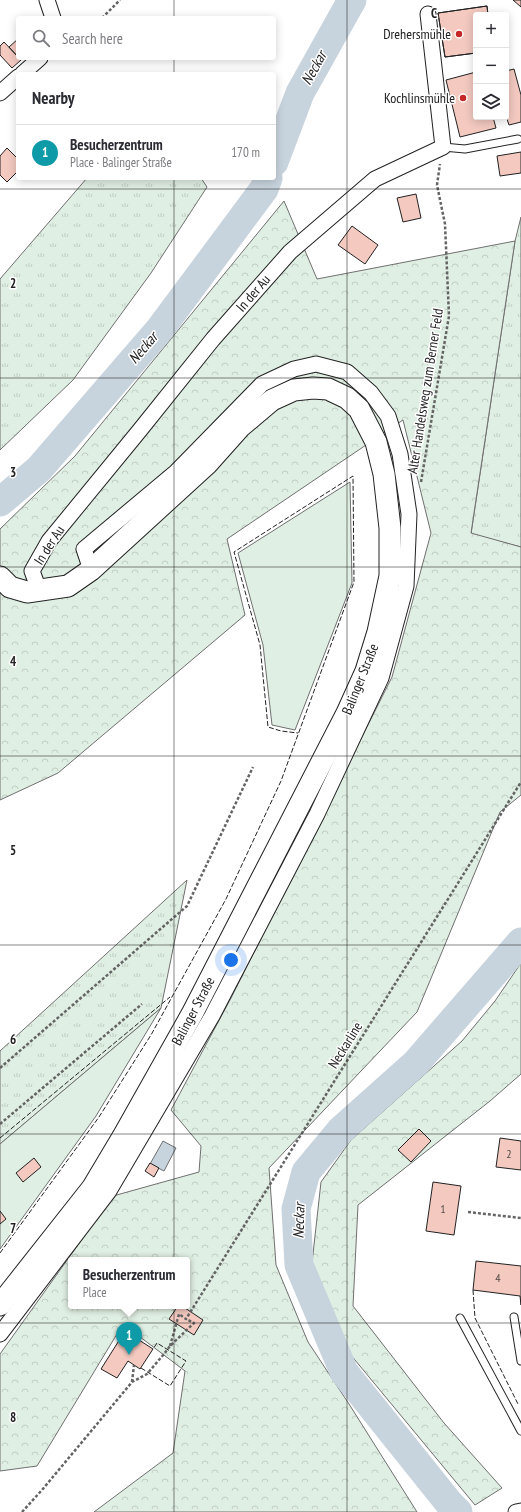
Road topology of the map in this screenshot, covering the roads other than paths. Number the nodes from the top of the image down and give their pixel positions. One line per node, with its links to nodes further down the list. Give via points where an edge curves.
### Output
1 (47, 0): 3 (street)
2 (428, 14): 9 (street)
3 (52, 16)
4 (38, 60): 5 (street)
5 (24, 72)
6 (16, 79): 7 (street)
7 (0, 93)
8 (518, 139): 9 (lane, via 465,149)
9 (443, 147): 12 (street, In der Au, via 375,179 290,252 212,339 49,541 32,571)
10 (91, 570): 12 (main road, Balinger Straße, via 68,586); 13 (main road, Balinger Straße, via 207,464 240,427 272,400 294,390 328,389 347,398 359,409 376,442 384,474 390,528 390,576 378,632 366,671 347,713 192,1014 124,1135 92,1187); 16 (street, via 84,549 176,472 262,384 294,369 316,364 346,372 371,393 388,416 400,454 409,514 406,586 381,678 317,814 212,1016 109,1191)
11 (0, 577): 12 (main road, Balinger Straße, via 10,587 27,592)
12 (39, 590)
13 (0, 1305)
14 (460, 1318): 18 (lane)
15 (514, 1318): 17 (lane)
16 (0, 1334)
17 (521, 1361)
18 (521, 1431)
19 (521, 1511): 20 (street)
20 (516, 1512)

